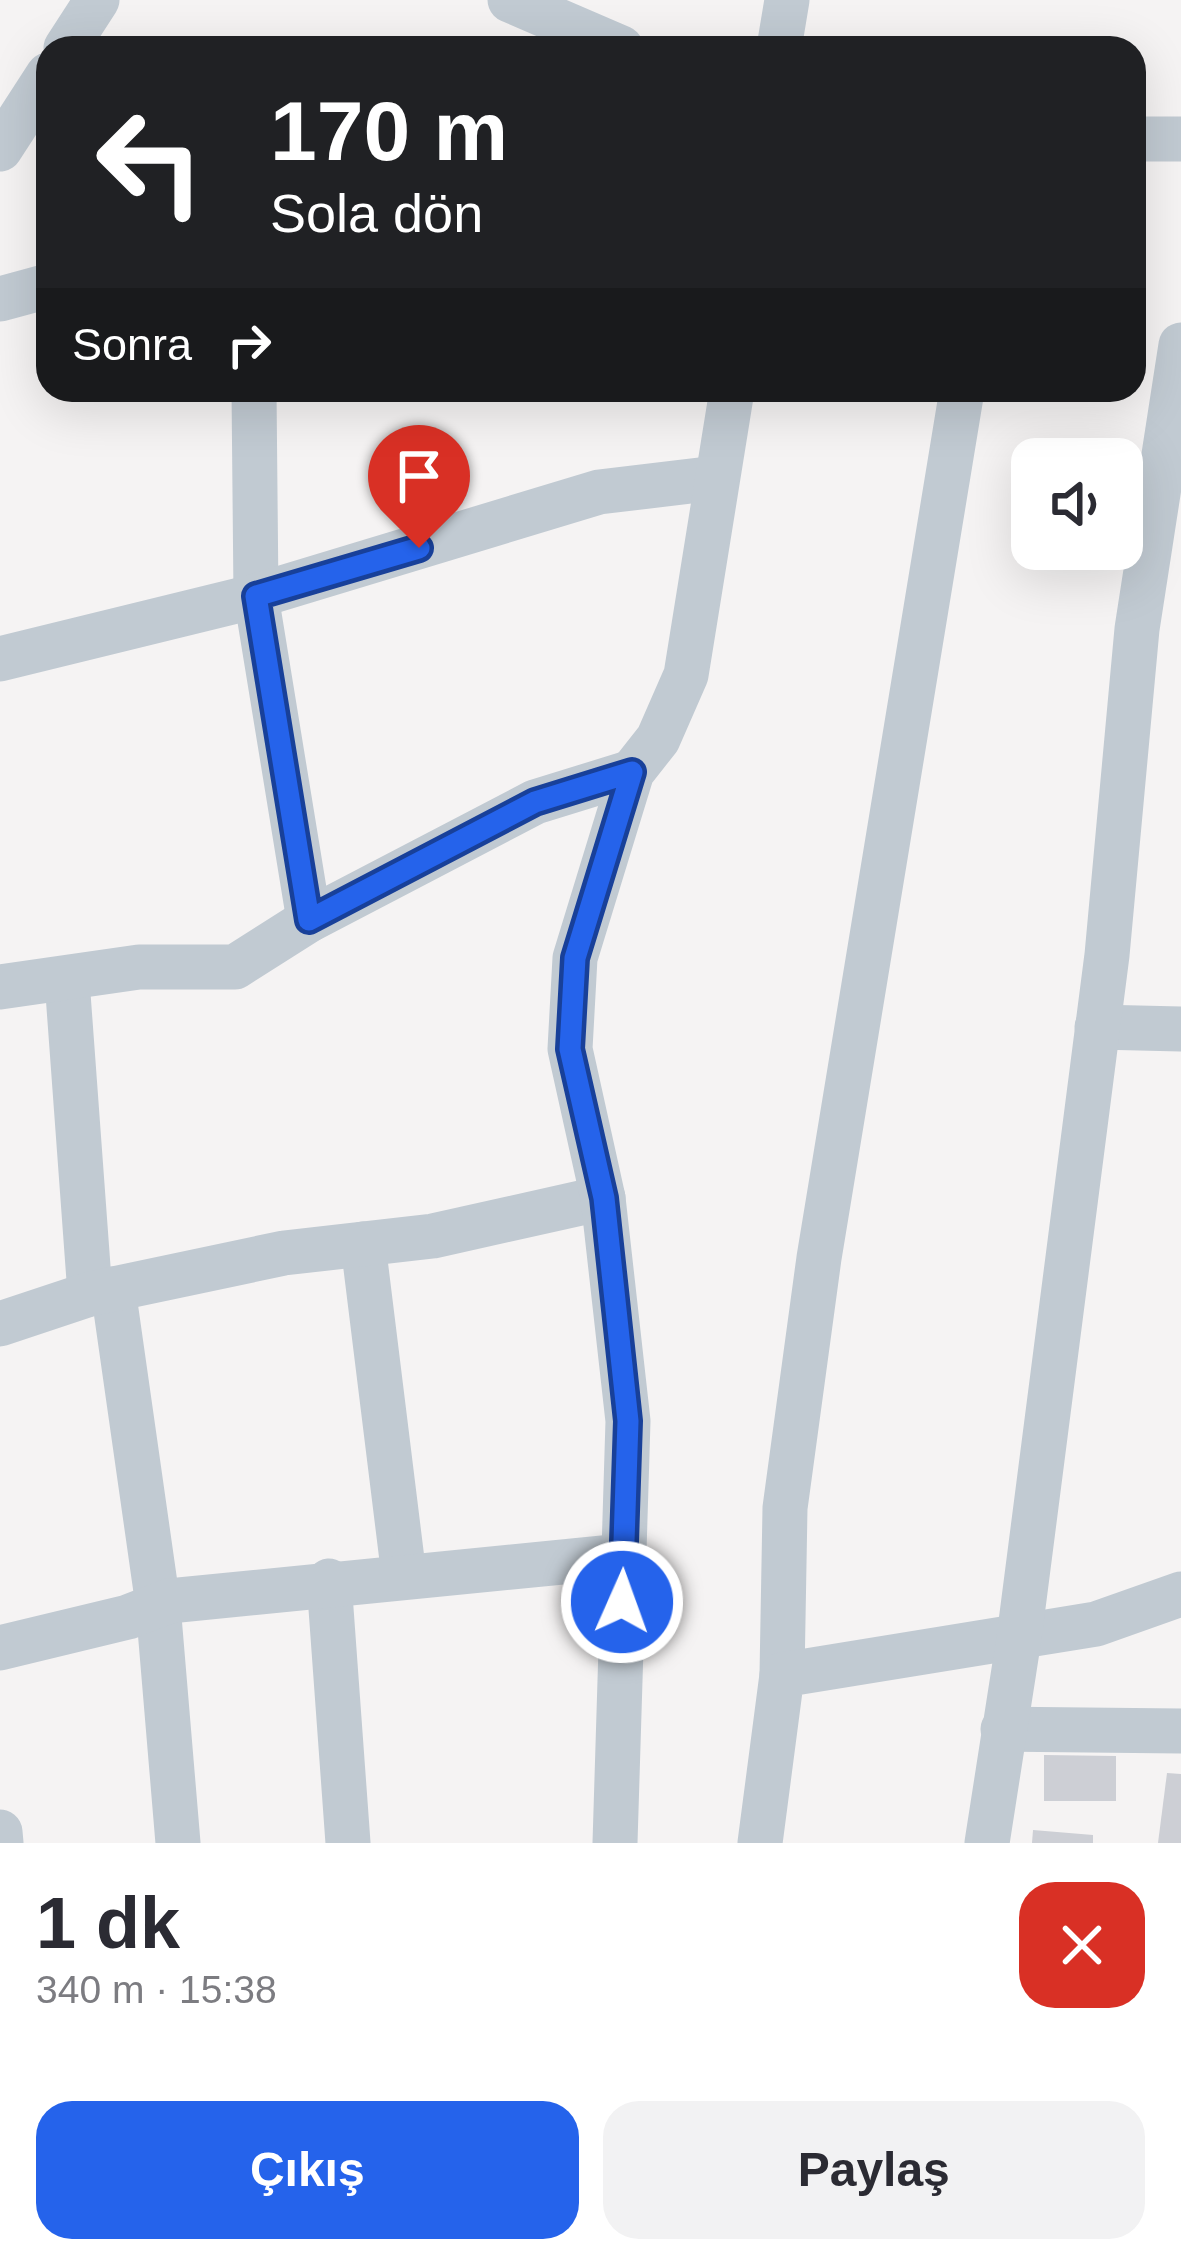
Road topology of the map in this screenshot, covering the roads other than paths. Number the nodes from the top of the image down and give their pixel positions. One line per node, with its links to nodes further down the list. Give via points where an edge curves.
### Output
1 (98, 0): 4 (street)
2 (510, 0): 5 (street)
3 (787, 0): 6 (street)
4 (74, 36)
5 (593, 36)
6 (781, 36)
7 (36, 94): 10 (street)
8 (1146, 139): 9 (street)
9 (1181, 139)
10 (0, 149)
11 (36, 289): 12 (street)
12 (0, 299)
13 (1181, 345): 17 (street)
14 (254, 402): 20 (street)
15 (730, 402): 18 (street)
16 (960, 402): 39 (street, via 819,1258 785,1508)
17 (1177, 402): 19 (street)
18 (716, 478): 20 (street, via 599,492); 22 (street, via 686,675 658,740)
19 (1162, 594): 26 (street)
20 (256, 596): 21 (street); 23 (street)
21 (0, 659)
22 (632, 772): 23 (street, via 535,802); 28 (street, via 575,958 570,1049)
23 (309, 920): 24 (street, via 235,967 140,967)
24 (67, 980): 25 (street); 30 (street)
25 (0, 987)
26 (1097, 1028): 27 (street); 37 (street)
27 (1181, 1029)
28 (604, 1198): 29 (street); 32 (street, via 628,1421)
29 (363, 1244): 30 (street); 33 (street)
30 (102, 1291): 31 (street); 36 (street)
31 (0, 1324)
32 (623, 1556): 33 (street); 46 (street)
33 (404, 1576): 34 (street)
34 (328, 1581): 36 (street); 45 (street)
35 (1181, 1594): 37 (street, via 1096,1624)
36 (158, 1605): 38 (street); 44 (street)
37 (1019, 1638): 39 (street); 40 (street)
38 (0, 1648)
39 (782, 1675): 47 (street)
40 (1004, 1729): 41 (street); 48 (street)
41 (1181, 1731)
42 (0, 1832): 43 (street)
43 (1, 1843)
44 (178, 1843)
45 (348, 1843)
46 (615, 1843)
47 (760, 1843)
48 (987, 1843)

